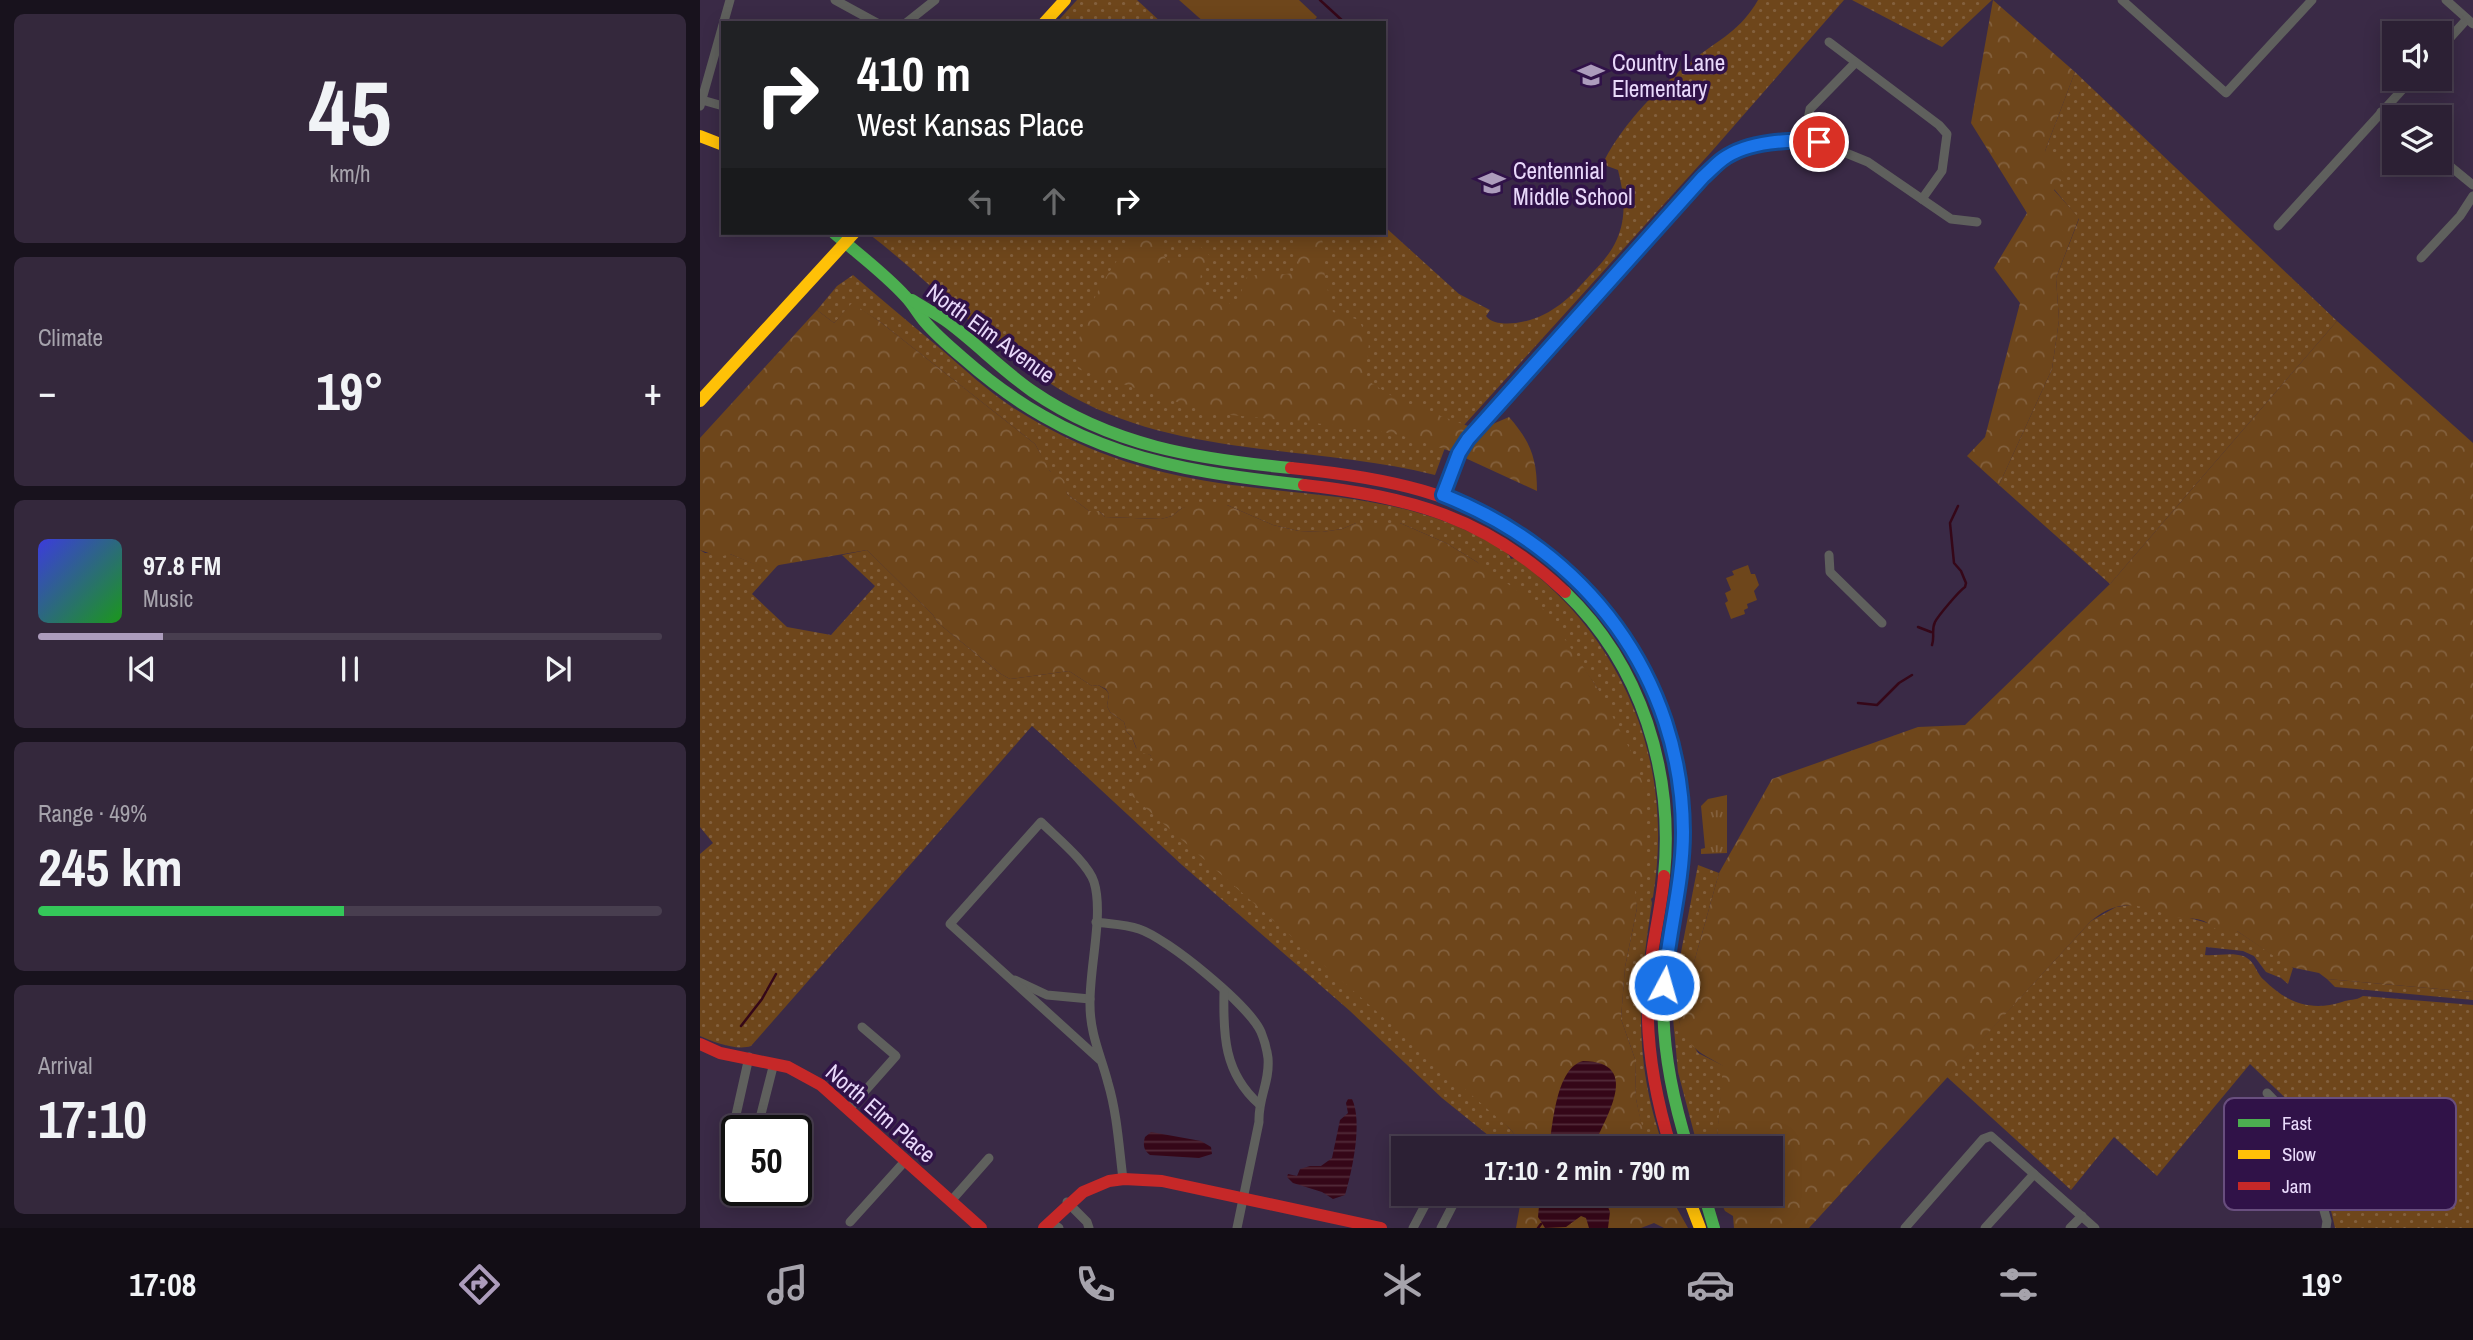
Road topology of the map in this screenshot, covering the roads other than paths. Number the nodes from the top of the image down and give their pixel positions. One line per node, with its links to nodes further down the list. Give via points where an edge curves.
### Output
1 (730, 0): 8 (street)
2 (835, 0): 9 (street)
3 (935, 0): 10 (street)
4 (1065, 0): 11 (main road)
5 (2122, 0): 6 (street, via 2226,93)
6 (2312, 0)
7 (2446, 0): 12 (street)
8 (724, 21)
9 (873, 21)
10 (909, 21)
11 (1046, 21)
12 (2470, 21): 14 (street)
13 (721, 32): 18 (street)
14 (2452, 37)
15 (1829, 42): 16 (street)
16 (1855, 63): 22 (street, via 1810,109); 27 (street, via 1947,134 1942,171)
17 (2401, 91): 20 (street)
18 (701, 103): 19 (street)
19 (721, 106)
20 (2381, 112): 29 (street)
21 (700, 136): 23 (main road)
22 (1804, 140): 27 (street, via 1868,162); 34 (street, via 1755,146 1725,157 1703,177 1468,439)
23 (721, 144)
24 (2452, 168): 25 (street)
25 (2473, 185)
26 (2473, 196): 31 (street)
27 (1922, 199): 28 (street, via 1951,219)
28 (1977, 222)
29 (2278, 226)
30 (850, 238): 32 (main road); 33 (main road)
31 (2421, 258)
32 (906, 296): 34 (main road, North Elm Avenue, via 942,317 1006,372 1054,405 1136,442 1194,457 1387,480); 35 (main road, North Elm Avenue, via 928,327 1009,394 1058,425 1112,450 1195,473 1367,493)
33 (700, 401)
34 (1443, 495): 35 (main road); 37 (main road, North Elm Avenue, via 1495,519 1546,552)
35 (1437, 510): 39 (main road, North Elm Avenue, via 1491,535 1532,562 1567,592)
36 (1829, 555): 38 (street, via 1830,572)
37 (1614, 623): 39 (main road); 40 (main road, North Elm Avenue, via 1653,692)
38 (1882, 623)
39 (1601, 632): 41 (main road, North Elm Avenue, via 1639,700)
40 (1680, 788): 41 (main road); 58 (main road, North Elm Avenue, via 1682,850 1665,970 1664,1028 1670,1086)
41 (1664, 790): 57 (main road, North Elm Avenue, via 1665,863 1647,1019 1658,1107)
42 (1096, 922): 43 (street, via 1097,897 1091,875 1041,822 950,924); 44 (street, via 1138,929 1162,939); 45 (street)
43 (1007, 976): 45 (street, via 1047,995); 49 (street)
44 (1224, 992): 53 (street, via 1223,1033 1234,1073); 53 (street, via 1261,1031 1268,1057 1267,1083)
45 (1090, 999): 49 (street)
46 (862, 1027): 54 (street, via 896,1056)
47 (700, 1044): 48 (main road, North Elm Place, via 720,1053)
48 (749, 1057): 50 (main road, North Elm Place); 55 (street)
49 (1100, 1060): 62 (street, via 1109,1084)
50 (774, 1063): 54 (main road, North Elm Place, via 810,1078); 56 (street)
51 (2267, 1093): 52 (street)
52 (2272, 1098)
53 (1259, 1104): 63 (street)
54 (849, 1110): 60 (main road, North Elm Place)
55 (736, 1115)
56 (761, 1115)
57 (1667, 1136)
58 (1685, 1136)
59 (989, 1158): 64 (street)
60 (906, 1160): 64 (main road, North Elm Place); 72 (street)
61 (2034, 1174): 71 (street); 83 (street, via 1992,1136 1983,1139); 84 (street)
62 (1123, 1178): 63 (main road, via 1163,1181); 65 (main road, via 1092,1186)
63 (1243, 1198): 77 (street); 78 (main road)
64 (950, 1201): 75 (main road, North Elm Place)
65 (1067, 1202): 73 (main road); 76 (street)
66 (1425, 1206): 79 (street)
67 (1452, 1206): 80 (street)
68 (1692, 1206): 81 (main road)
69 (1708, 1206): 82 (main road)
70 (2324, 1210): 86 (street)
71 (2081, 1216): 74 (street); 85 (street)
72 (850, 1222)
73 (1051, 1226)
74 (2093, 1227)
75 (981, 1228)
76 (1089, 1228)
77 (1237, 1228)
78 (1381, 1228)
79 (1413, 1228)
80 (1441, 1228)
81 (1700, 1228)
82 (1714, 1228)
83 (1905, 1228)
84 (1985, 1228)
85 (2070, 1228)
86 (2326, 1228)

